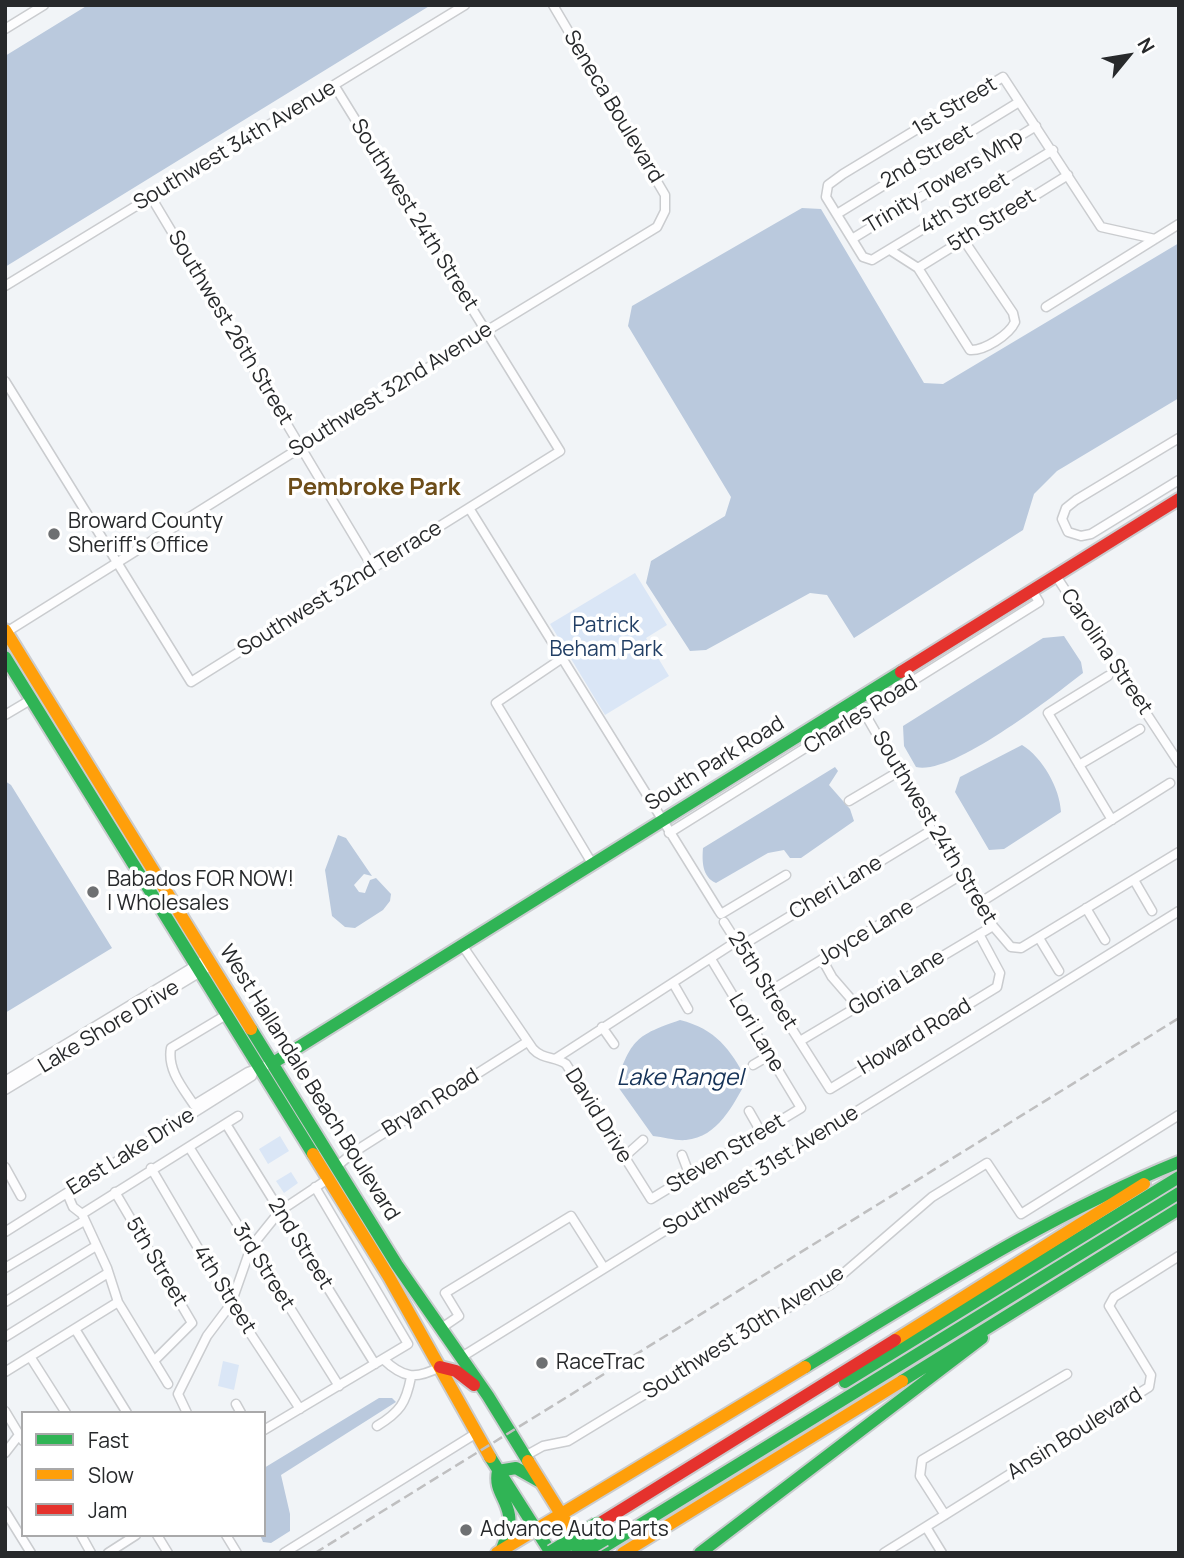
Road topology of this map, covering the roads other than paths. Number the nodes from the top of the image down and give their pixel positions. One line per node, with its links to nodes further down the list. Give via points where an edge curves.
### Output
1 (44, 5): 4 (street)
2 (465, 5): 5 (street, Southwest 34th Avenue)
3 (553, 5): 11 (street, Seneca Boulevard, via 665,195)
4 (5, 29)
5 (334, 85): 10 (street, Southwest 34th Avenue); 22 (street, Southwest 24th Street)
6 (1019, 102): 7 (street, 1st Street); 12 (street, 2nd Street); 12 (street, 1st Street, via 1003,77 843,174 826,192)
7 (1036, 126): 8 (street, 1st Street); 14 (street, Trinity Towers Mhp)
8 (1053, 150): 9 (street, 1st Street); 17 (street, 4th Street)
9 (1068, 175): 15 (street, 5th Street); 16 (street, 1st Street, via 1101,226)
10 (151, 197): 20 (street, Southwest 34th Avenue); 25 (street, Southwest 26th Street)
11 (665, 211): 22 (street, Southwest 32nd Avenue, via 657,227)
12 (836, 214): 14 (street, 1st Street)
13 (1179, 225): 16 (street)
14 (852, 239): 18 (street, 1st Street, via 865,259)
15 (963, 239): 19 (street, 5th Street); 19 (street, via 1015,322 1012,329 978,351 970,350)
16 (1155, 239): 21 (street)
17 (890, 250): 18 (street, 4th Street); 19 (street)
18 (877, 258)
19 (918, 268)
20 (5, 286)
21 (1046, 307)
22 (488, 330): 25 (street, Southwest 32nd Avenue); 26 (street, Southwest 24th Street)
23 (5, 381): 30 (street)
24 (1179, 438): 27 (street, via 1066,508 1062,519 1068,532 1091,534)
25 (302, 446): 30 (street, Southwest 32nd Avenue); 31 (street, Southwest 26th Street)
26 (560, 451): 29 (street, Southwest 32nd Terrace)
27 (1179, 480)
28 (1179, 499): 32 (main road, South Park Road)
29 (469, 508): 31 (street, Southwest 32nd Terrace); 35 (street, 25th Street)
30 (117, 562): 31 (street, Southwest 32nd Terrace, via 191,682); 33 (street, Southwest 32nd Avenue)
31 (373, 568)
32 (1056, 576): 38 (main road, South Park Road); 41 (street, Carolina Street)
33 (6, 631): 49 (main road, West Hallandale Beach Boulevard)
34 (5, 657): 37 (main road)
35 (564, 657): 47 (street, 25th Street); 51 (street, via 496,703)
36 (1108, 676): 42 (street, via 1048,713)
37 (32, 699): 39 (street); 49 (main road)
38 (860, 707): 43 (street, Southwest 24th Street); 47 (main road, South Park Road)
39 (5, 715)
40 (1140, 729): 42 (street)
41 (1179, 762)
42 (1079, 765): 46 (street)
43 (898, 772): 45 (street); 48 (street, Southwest 24th Street)
44 (1170, 783): 46 (street)
45 (849, 801)
46 (1112, 820): 55 (street)
47 (665, 827): 51 (main road, South Park Road); 59 (street, 25th Street)
48 (932, 830): 52 (street, Southwest 24th Street); 65 (street, Cheri Lane)
49 (122, 834): 68 (main road, West Hallandale Beach Boulevard); 68 (main road, West Hallandale Beach Boulevard, via 176,907)
50 (1179, 852): 54 (street)
51 (593, 865): 64 (main road, South Park Road)
52 (961, 875): 55 (street, Southwest 24th Street); 67 (street, Joyce Lane)
53 (786, 876): 59 (street)
54 (1134, 880): 56 (street); 57 (street)
55 (981, 902): 60 (street, Southwest 24th Street)
56 (1086, 908): 62 (street); 63 (street)
57 (1152, 911)
58 (1179, 911): 115 (street, Southwest 31st Avenue)
59 (723, 918): 65 (street, 25th Street)
60 (993, 926): 61 (street, Gloria Lane); 62 (street, Southwest 24th Street, via 1018,950)
61 (979, 934): 73 (street, Gloria Lane); 77 (street, Howard Road, via 1000,973 997,987 842,1082 830,1089)
62 (1039, 938): 69 (street)
63 (1105, 940)
64 (462, 945): 78 (street, David Drive); 83 (main road, South Park Road)
65 (737, 945): 66 (street, Cheri Lane); 71 (street, 25th Street)
66 (711, 959): 70 (street, Cheri Lane); 80 (street, Lori Lane)
67 (822, 959): 71 (street, Joyce Lane); 73 (street)
68 (203, 965): 72 (street, Lake Shore Drive); 75 (main road, West Hallandale Beach Boulevard); 83 (main road, West Hallandale Beach Boulevard)
69 (1059, 971)
70 (673, 983): 74 (street); 76 (street, Cheri Lane)
71 (770, 990): 77 (street, 25th Street)
72 (148, 998): 84 (street, Lake Shore Drive); 85 (street, Lake Shore Drive)
73 (858, 1007): 77 (street, Gloria Lane)
74 (688, 1009)
75 (226, 1015): 83 (main road, West Hallandale Beach Boulevard); 83 (street, via 171,1048 175,1076 194,1105)
76 (602, 1027): 79 (street); 81 (street, Cheri Lane)
77 (800, 1041)
78 (527, 1042): 81 (street, David Drive, via 538,1055); 100 (street, Bryan Road, via 354,1152)
79 (614, 1044)
80 (770, 1055): 82 (street); 86 (street, Lori Lane)
81 (555, 1059): 95 (street, David Drive, via 566,1065)
82 (754, 1065)
83 (262, 1067): 100 (main road, West Hallandale Beach Boulevard); 102 (street, East Lake Drive)
84 (5, 1081)
85 (5, 1090)
86 (801, 1108): 91 (street, Steven Street)
87 (749, 1111): 91 (street)
88 (1179, 1115): 151 (street, Southwest 30th Avenue, via 1021,1214 988,1163 932,1197 830,1285 568,1441 543,1446)
89 (238, 1116): 90 (street)
90 (226, 1124): 93 (street); 108 (street, 2nd Street)
91 (761, 1132): 99 (street, Steven Street)
92 (643, 1140): 95 (street)
93 (189, 1147): 98 (street); 112 (street, 3rd Street)
94 (682, 1155): 99 (street)
95 (624, 1157): 106 (street, David Drive)
96 (1179, 1162): 145 (main road); 156 (main road, via 1125,1184 937,1287)
97 (5, 1167): 105 (street)
98 (151, 1168): 103 (street); 119 (street, 4th Street)
99 (690, 1176): 106 (street, Steven Street)
100 (327, 1177): 108 (street, Bryan Road); 123 (main road, West Hallandale Beach Boulevard, via 358,1200); 125 (main road, West Hallandale Beach Boulevard)
101 (1179, 1178): 120 (main road)
102 (67, 1192): 109 (street); 110 (street, East Lake Drive)
103 (115, 1192): 109 (street); 129 (street, 5th Street, via 192,1323)
104 (1179, 1193): 126 (main road)
105 (21, 1196)
106 (651, 1199)
107 (1177, 1210): 121 (main road)
108 (280, 1211): 112 (street, Bryan Road); 130 (street, 2nd Street)
109 (83, 1218): 111 (street); 114 (street)
110 (5, 1232)
111 (96, 1246): 116 (street); 117 (street)
112 (251, 1247): 119 (street, Bryan Road); 136 (street, 3rd Street)
113 (1179, 1256): 157 (street, Ansin Boulevard, via 1114,1297 1109,1306 1151,1375 1149,1387)
114 (5, 1268)
115 (604, 1268): 123 (street, via 571,1216 445,1293 459,1316); 128 (street, Southwest 31st Avenue)
116 (107, 1270): 118 (street); 124 (street)
117 (5, 1302)
118 (118, 1302): 122 (street); 129 (street)
119 (231, 1304): 139 (street, 4th Street); 143 (street, Bryan Road, via 207,1336 178,1394)
120 (965, 1309): 145 (main road, via 804,1406); 166 (main road)
121 (1009, 1314): 154 (main road); 178 (main road, via 961,1356)
122 (75, 1329): 127 (street); 142 (street)
123 (440, 1329): 128 (main road, West Hallandale Beach Boulevard)
124 (5, 1337)
125 (414, 1339): 128 (main road); 130 (street); 131 (main road, West Hallandale Beach Boulevard)
126 (918, 1354): 154 (main road, via 769,1450); 166 (main road)
127 (31, 1358): 132 (street); 141 (street)
128 (460, 1359): 137 (main road, West Hallandale Beach Boulevard)
129 (155, 1360): 135 (street)
130 (379, 1362): 134 (street); 136 (street)
131 (440, 1367): 134 (street); 137 (main road, via 463,1375); 148 (main road, West Hallandale Beach Boulevard)
132 (5, 1373)
133 (1067, 1374): 157 (street, via 922,1460 920,1475)
134 (411, 1377): 146 (street, via 399,1412)
135 (169, 1384)
136 (339, 1386): 139 (street)
137 (488, 1396): 151 (main road, West Hallandale Beach Boulevard)
138 (236, 1404): 144 (street)
139 (300, 1409): 147 (street)
140 (5, 1411): 149 (street)
141 (65, 1411)
142 (126, 1411)
143 (186, 1411)
144 (241, 1411)
145 (770, 1415): 166 (main road)
146 (377, 1426)
147 (266, 1429)
148 (475, 1434): 152 (main road, West Hallandale Beach Boulevard); 173 (street)
149 (21, 1438): 150 (street)
150 (5, 1453)
151 (526, 1456): 153 (main road, West Hallandale Beach Boulevard)
152 (498, 1471): 153 (main road, via 516,1468); 159 (main road, West Hallandale Beach Boulevard); 167 (main road, via 495,1484 512,1524)
153 (543, 1484): 156 (main road, West Hallandale Beach Boulevard)
154 (720, 1492): 177 (main road)
155 (5, 1511): 160 (street)
156 (562, 1514): 159 (main road); 176 (main road, West Hallandale Beach Boulevard)
157 (944, 1515): 158 (street, Ansin Boulevard)
158 (926, 1527): 179 (street, Ansin Boulevard); 180 (street)
159 (535, 1528): 167 (main road); 174 (main road, West Hallandale Beach Boulevard)
160 (21, 1537)
161 (21, 1537): 168 (street)
162 (81, 1537): 169 (street)
163 (133, 1537): 170 (street)
164 (158, 1537): 171 (street)
165 (227, 1537): 172 (street)
166 (601, 1540): 174 (main road, bridge); 175 (main road, bridge)
167 (499, 1551)
168 (31, 1553)
169 (91, 1553)
170 (108, 1553)
171 (168, 1553)
172 (237, 1553)
173 (284, 1553)
174 (552, 1553)
175 (579, 1553)
176 (585, 1553)
177 (623, 1553)
178 (700, 1553)
179 (884, 1553)
180 (942, 1553)

